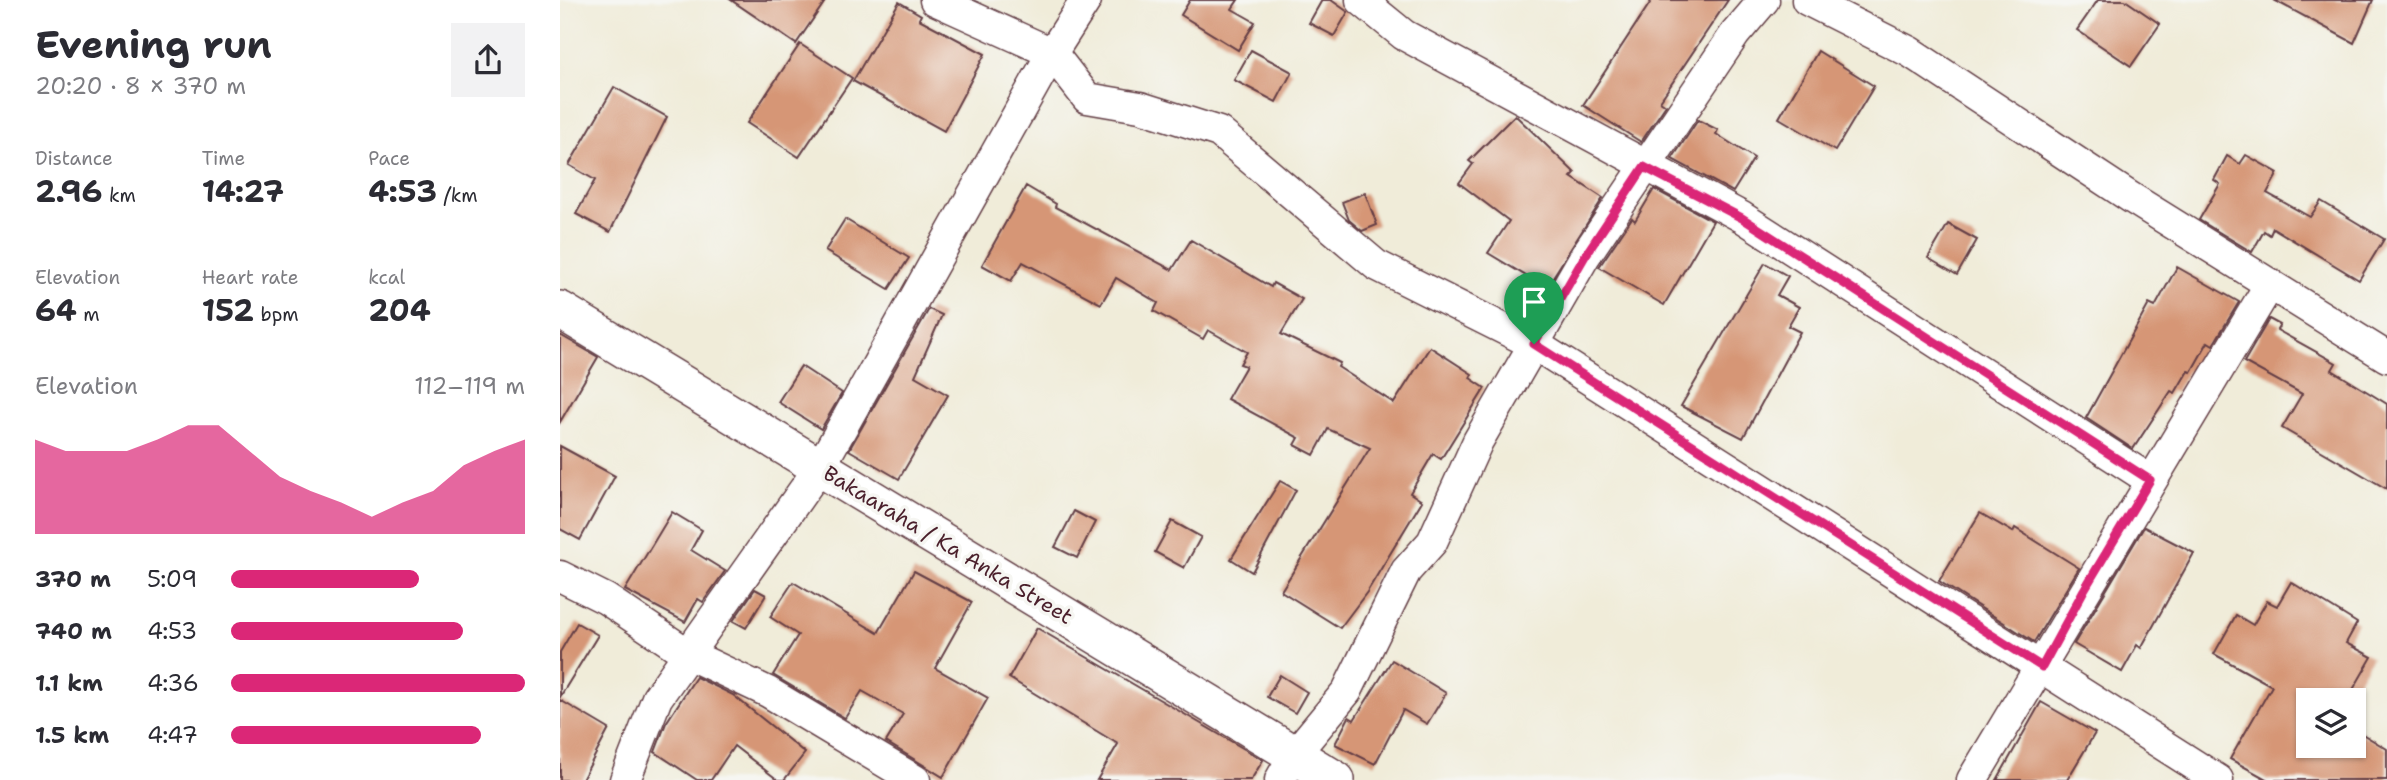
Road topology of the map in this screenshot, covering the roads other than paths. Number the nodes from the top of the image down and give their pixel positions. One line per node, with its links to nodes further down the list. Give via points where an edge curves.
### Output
1 (935, 0): 6 (street)
2 (1086, 0): 6 (street)
3 (1361, 0): 7 (street, via 1404,35)
4 (1764, 0): 7 (street, via 1735,34)
5 (1807, 0): 8 (street, via 1910,52)
6 (1052, 52): 10 (street, via 1087,98 1140,107 1219,132 1376,265); 12 (street)
7 (1644, 167): 10 (street); 13 (street, via 1742,218)
8 (2270, 284): 11 (street); 13 (street)
9 (560, 310): 12 (street, Bakaaraha / Ka Anka Street)
10 (1534, 344): 16 (street); 17 (street, via 1478,441 1432,542 1406,571 1347,691)
11 (2387, 357)
12 (820, 467): 15 (street); 17 (street, Bakaaraha / Ka Anka Street)
13 (2150, 480): 16 (street)
14 (560, 576): 15 (street)
15 (688, 654): 18 (street, via 657,698); 19 (street, via 768,692)
16 (2042, 667): 21 (street); 22 (street)
17 (1287, 768): 20 (street, Bakaaraha / Ka Anka Street)
18 (625, 780)
19 (915, 780)
20 (1336, 780)
21 (1972, 780)
22 (2218, 780)

